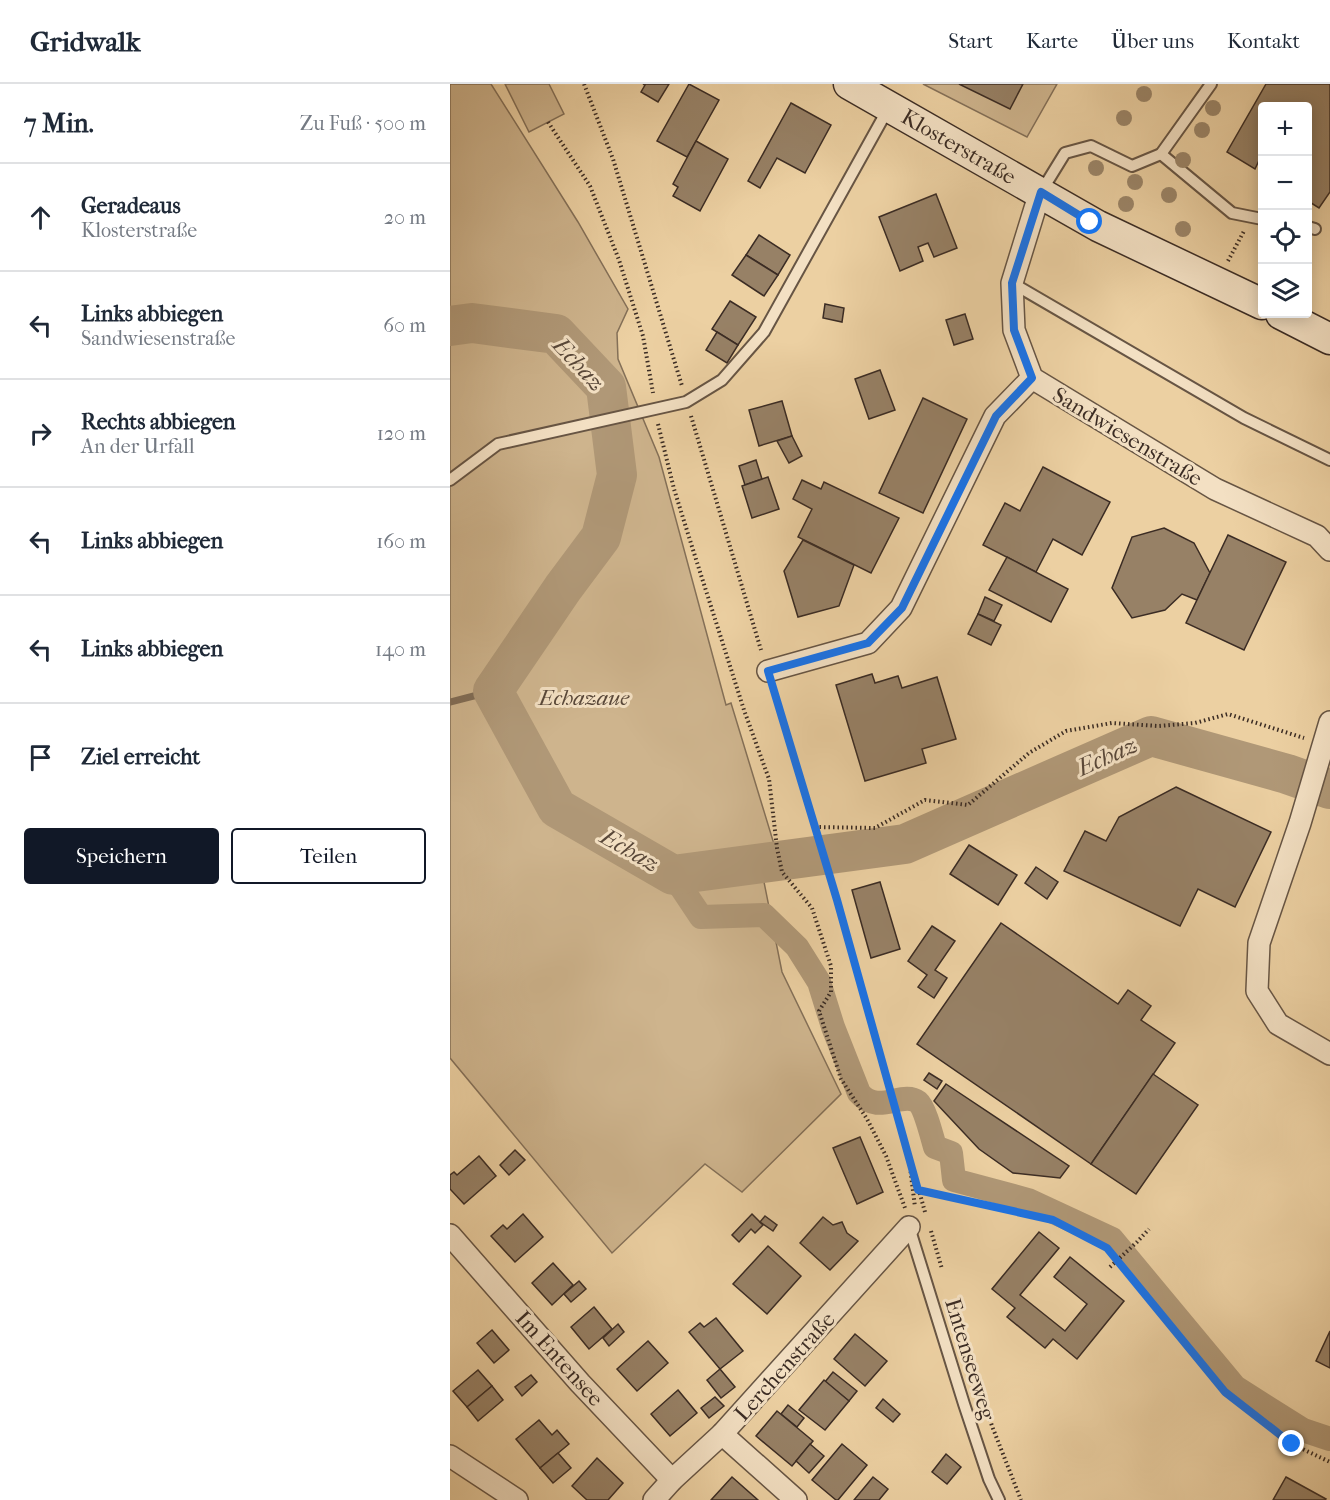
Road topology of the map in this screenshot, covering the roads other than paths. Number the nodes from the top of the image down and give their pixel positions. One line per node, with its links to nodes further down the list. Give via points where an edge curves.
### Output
1 (849, 84): 3 (main road, Klosterstraße)
2 (1211, 84): 4 (lane)
3 (890, 106): 5 (main road, Klosterstraße); 13 (lane, via 764,332 722,380 686,402 498,444)
4 (1161, 154): 5 (lane, via 1132,166 1091,146 1065,153); 6 (lane, via 1232,213)
5 (1041, 192): 7 (street, Sandwiesenstraße); 8 (main road, Klosterstraße, via 1114,234)
6 (1258, 218)
7 (1012, 283): 11 (street, Sandwiesenstraße, via 1014,330); 12 (lane, via 1244,418)
8 (1258, 302)
9 (1289, 318): 10 (main road)
10 (1330, 339)
11 (1032, 378): 14 (street, Sandwiesenstraße, via 1215,489 1317,536); 15 (street, via 996,416 902,608 868,643)
12 (1330, 460)
13 (450, 480)
14 (1330, 550)
15 (768, 671)
16 (1330, 722): 17 (street, via 1259,943 1257,991 1278,1024)
17 (1330, 1054)
18 (919, 1226): 20 (street, Lerchenstraße); 26 (lane, Entenseeweg, via 964,1404)
19 (450, 1235): 22 (street, Im Entensee, via 580,1383)
20 (722, 1434): 22 (street, Lerchenstraße); 25 (street)
21 (450, 1456): 23 (street)
22 (672, 1480): 24 (street, Lerchenstraße)
23 (517, 1500)
24 (654, 1500)
25 (796, 1500)
26 (999, 1500)

